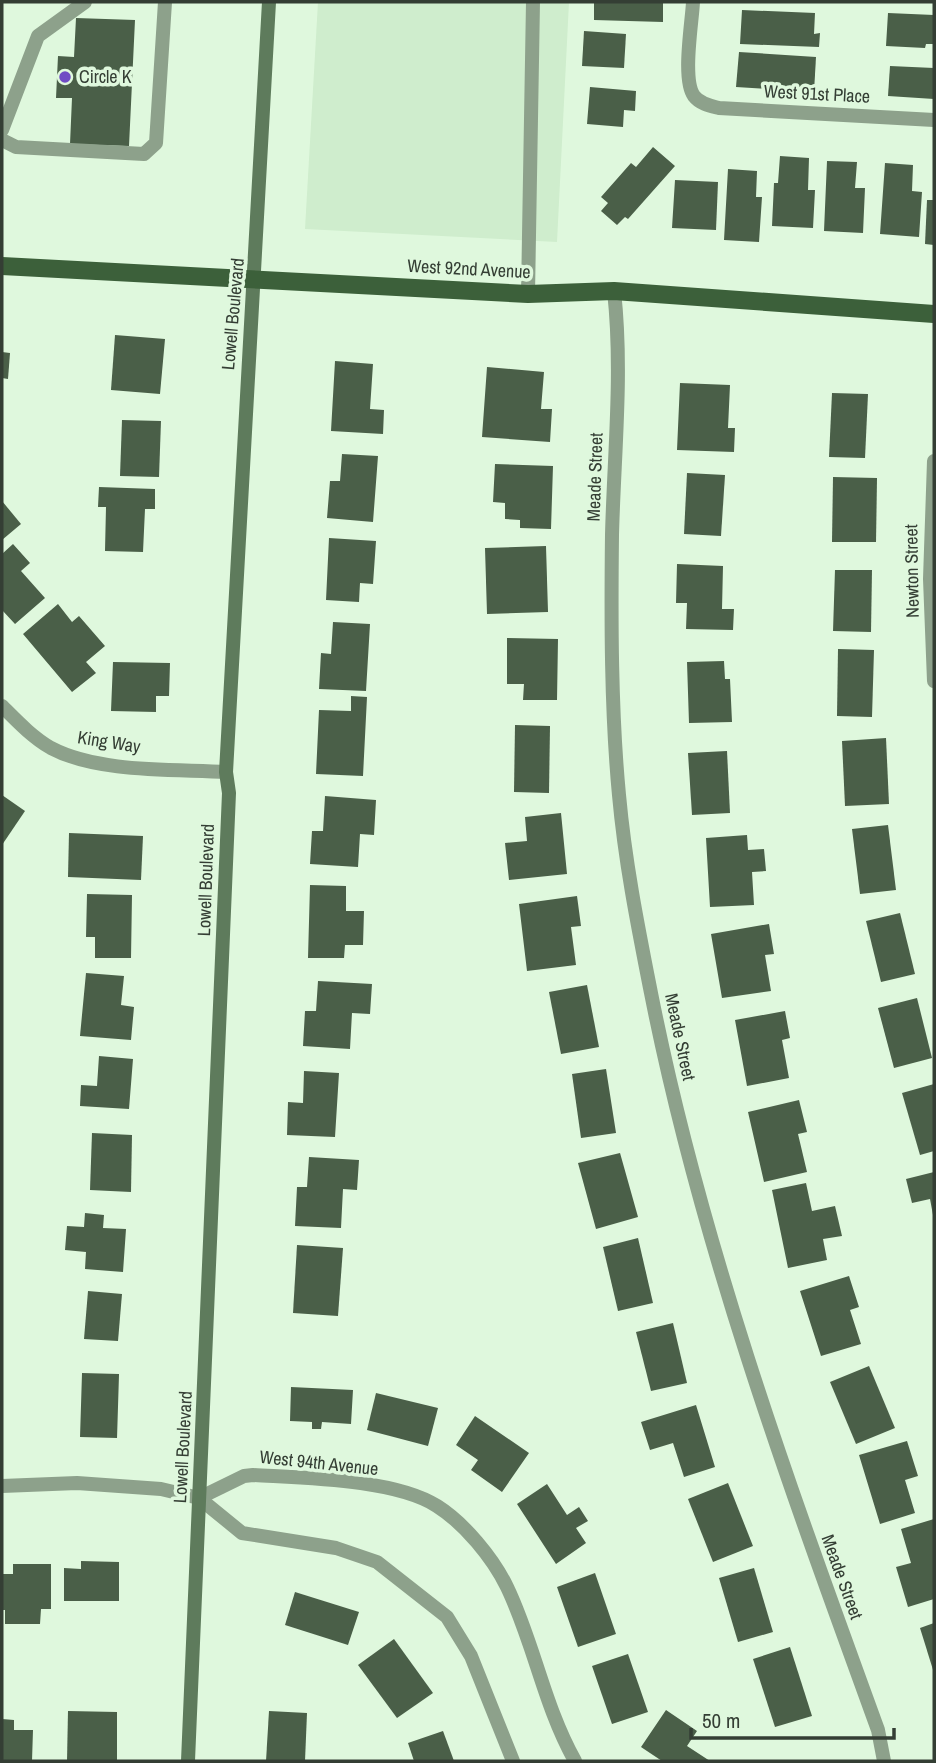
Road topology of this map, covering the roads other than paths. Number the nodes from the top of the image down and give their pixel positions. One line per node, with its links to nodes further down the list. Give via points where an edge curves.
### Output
1 (85, 2): 7 (street, via 38,36)
2 (165, 2): 8 (street, via 156,143 144,154 16,147)
3 (269, 2): 10 (street, Lowell Boulevard)
4 (533, 2): 12 (street)
5 (693, 2): 6 (street, West 91st Place, via 688,81 699,101 719,108)
6 (934, 120)
7 (2, 130)
8 (2, 140)
9 (2, 266): 10 (main road, West 92nd Avenue)
10 (254, 279): 12 (main road, West 92nd Avenue); 17 (street, Lowell Boulevard)
11 (614, 291): 12 (main road, West 92nd Avenue); 13 (main road, West 92nd Avenue); 23 (street, Meade Street, via 619,340 612,537 616,755 632,898 668,1081 702,1209 787,1482 878,1730)
12 (528, 294)
13 (934, 314)
14 (934, 461): 15 (street, Newton Street, via 930,567)
15 (934, 681)
16 (2, 706): 17 (street, King Way, via 34,737 74,758)
17 (226, 772): 19 (street, Lowell Boulevard, via 229,793)
18 (2, 1486): 19 (street, via 77,1483 161,1489)
19 (199, 1498): 20 (street, Lowell Boulevard); 21 (street, via 242,1533 336,1548 377,1562 447,1617 471,1656); 22 (street, West 94th Avenue, via 253,1475 356,1483 436,1505 462,1527 507,1586 561,1737)
20 (188, 1761)
21 (513, 1761)
22 (575, 1761)
23 (884, 1761)

